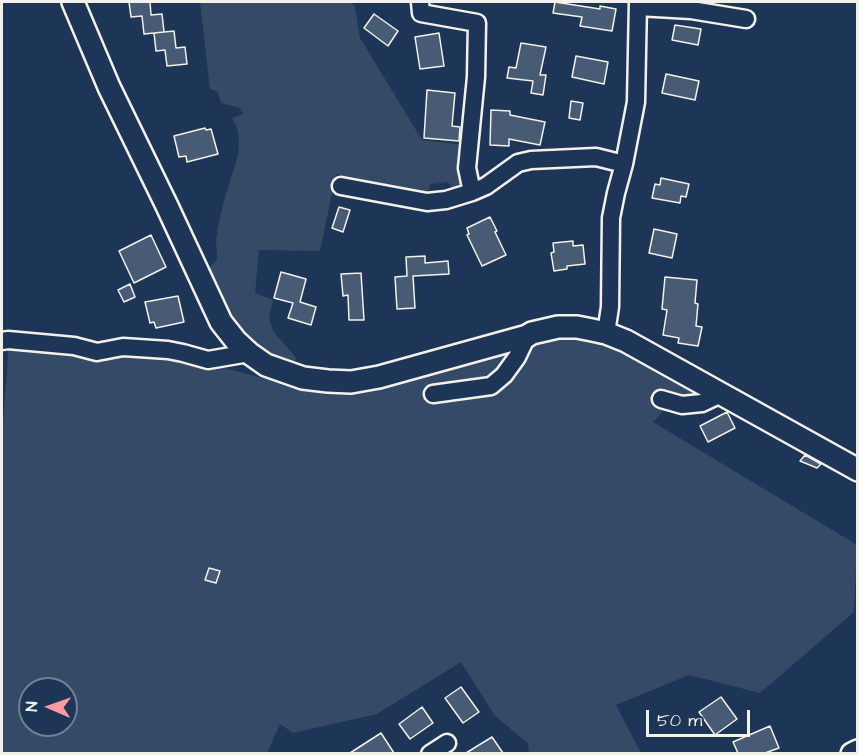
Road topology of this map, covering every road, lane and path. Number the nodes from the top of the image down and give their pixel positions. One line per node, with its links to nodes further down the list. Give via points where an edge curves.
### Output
1 (73, 2): 11 (street, via 109,87 221,322)
2 (420, 2): 7 (street, via 421,13 477,23 477,77 467,168)
3 (638, 4): 4 (street); 5 (street, via 636,102)
4 (746, 19)
5 (624, 164): 7 (street, via 596,157 531,160); 8 (street, via 611,218)
6 (341, 186): 7 (street, via 427,202)
7 (472, 192)
8 (611, 335): 9 (street, via 558,327); 13 (street)
9 (527, 336): 11 (street, via 351,382 303,378 266,365); 12 (street, via 517,357 491,386)
10 (2, 341): 11 (street, via 74,346 97,352 123,347 168,350 208,360)
11 (249, 353)
12 (433, 394)
13 (721, 394): 14 (street, via 702,403 682,405); 15 (street)
14 (661, 399)
15 (858, 470)
16 (447, 743): 18 (street)
17 (858, 751): 19 (street)
18 (430, 753)
19 (852, 753)

